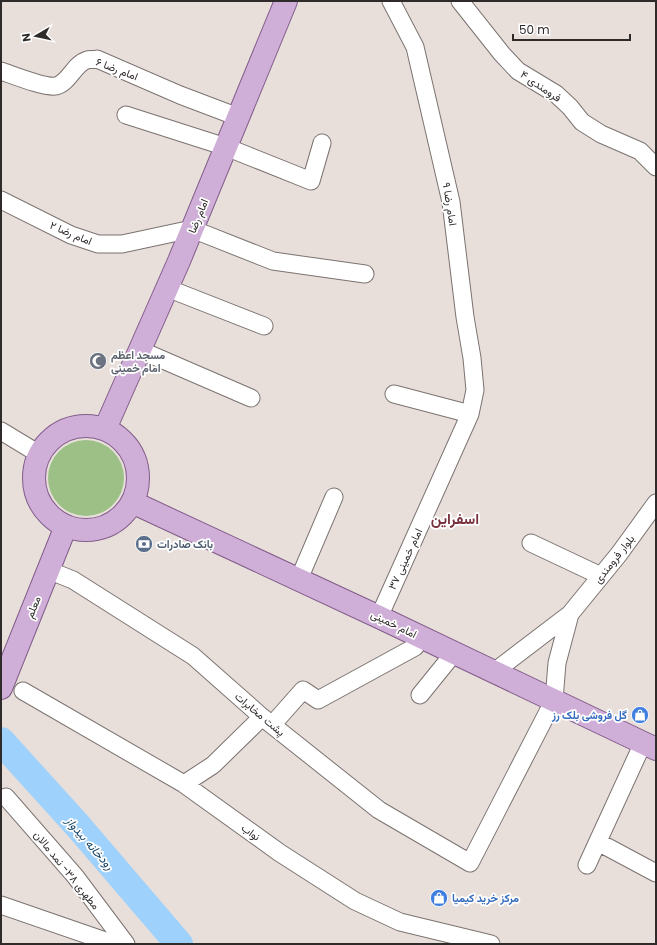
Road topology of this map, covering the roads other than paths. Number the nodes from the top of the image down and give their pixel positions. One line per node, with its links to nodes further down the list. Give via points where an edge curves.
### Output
1 (286, 1): 6 (main road, امام رضا)
2 (392, 1): 18 (street, امام رضا ۹, via 415,47 451,202 475,390)
3 (460, 1): 9 (street, فرومندی ۴, via 518,71 556,94 570,106 582,122 601,134 640,150)
4 (1, 72): 6 (street, امام رضا ۶, via 55,86 62,83 80,64 96,59)
5 (126, 115): 8 (street)
6 (238, 117): 8 (main road, امام رضا)
7 (322, 143): 8 (street, via 311,181)
8 (226, 147): 11 (main road, امام رضا)
9 (655, 164)
10 (1, 200): 11 (street, امام رضا ۲, via 71,235 98,244 122,244)
11 (192, 230): 12 (street, via 273,261); 13 (main road, امام رضا)
12 (365, 274)
13 (167, 288): 14 (street); 15 (main road, امام رضا)
14 (264, 326)
15 (140, 350): 17 (street); 19 (main road, امام رضا)
16 (394, 394): 18 (street)
17 (251, 398)
18 (470, 414): 31 (street, امام خمینی ۳۷)
19 (105, 429): 21 (main road, via 75,426 60,432 48,441); 23 (main road, via 120,438 131,452 137,468 137,485)
20 (1, 431): 21 (street)
21 (40, 454): 25 (main road, via 34,470 35,488 41,504 52,517)
22 (334, 497): 29 (street)
23 (132, 502): 25 (main road, via 123,514 97,529 81,530); 29 (main road, امام خمینی)
24 (656, 503): 28 (street, بلوار فرومندی)
25 (66, 526): 27 (main road, معلم)
26 (531, 543): 28 (street)
27 (48, 570): 35 (main road, معلم); 39 (street, پشت مخابرات, via 73,580 193,656)
28 (601, 576): 30 (street, بلوار فرومندی)
29 (299, 579): 31 (main road, امام خمینی)
30 (570, 614): 34 (street); 38 (street, via 557,663)
31 (378, 617): 32 (main road, امام خمینی)
32 (420, 637): 33 (main road, امام خمینی); 39 (street, via 415,647 318,700 303,690)
33 (454, 653): 34 (main road, امام خمینی); 37 (street)
34 (494, 672): 38 (main road, امام خمینی)
35 (1, 688)
36 (23, 691): 41 (street, نواب)
37 (420, 695)
38 (554, 700): 39 (street, پشت مخابرات, via 470,863 379,810); 40 (main road, امام خمینی)
39 (267, 721): 41 (street, via 213,765)
40 (650, 746): 43 (street)
41 (184, 784): 49 (street, نواب, via 280,853 355,900 400,922)
42 (6, 797): 48 (street, مطهری ۳۸- نمد مالان, via 75,876)
43 (598, 842): 44 (street); 45 (street)
44 (587, 865)
45 (656, 873)
46 (1, 905): 47 (street)
47 (114, 944)
48 (126, 944)
49 (491, 944)

